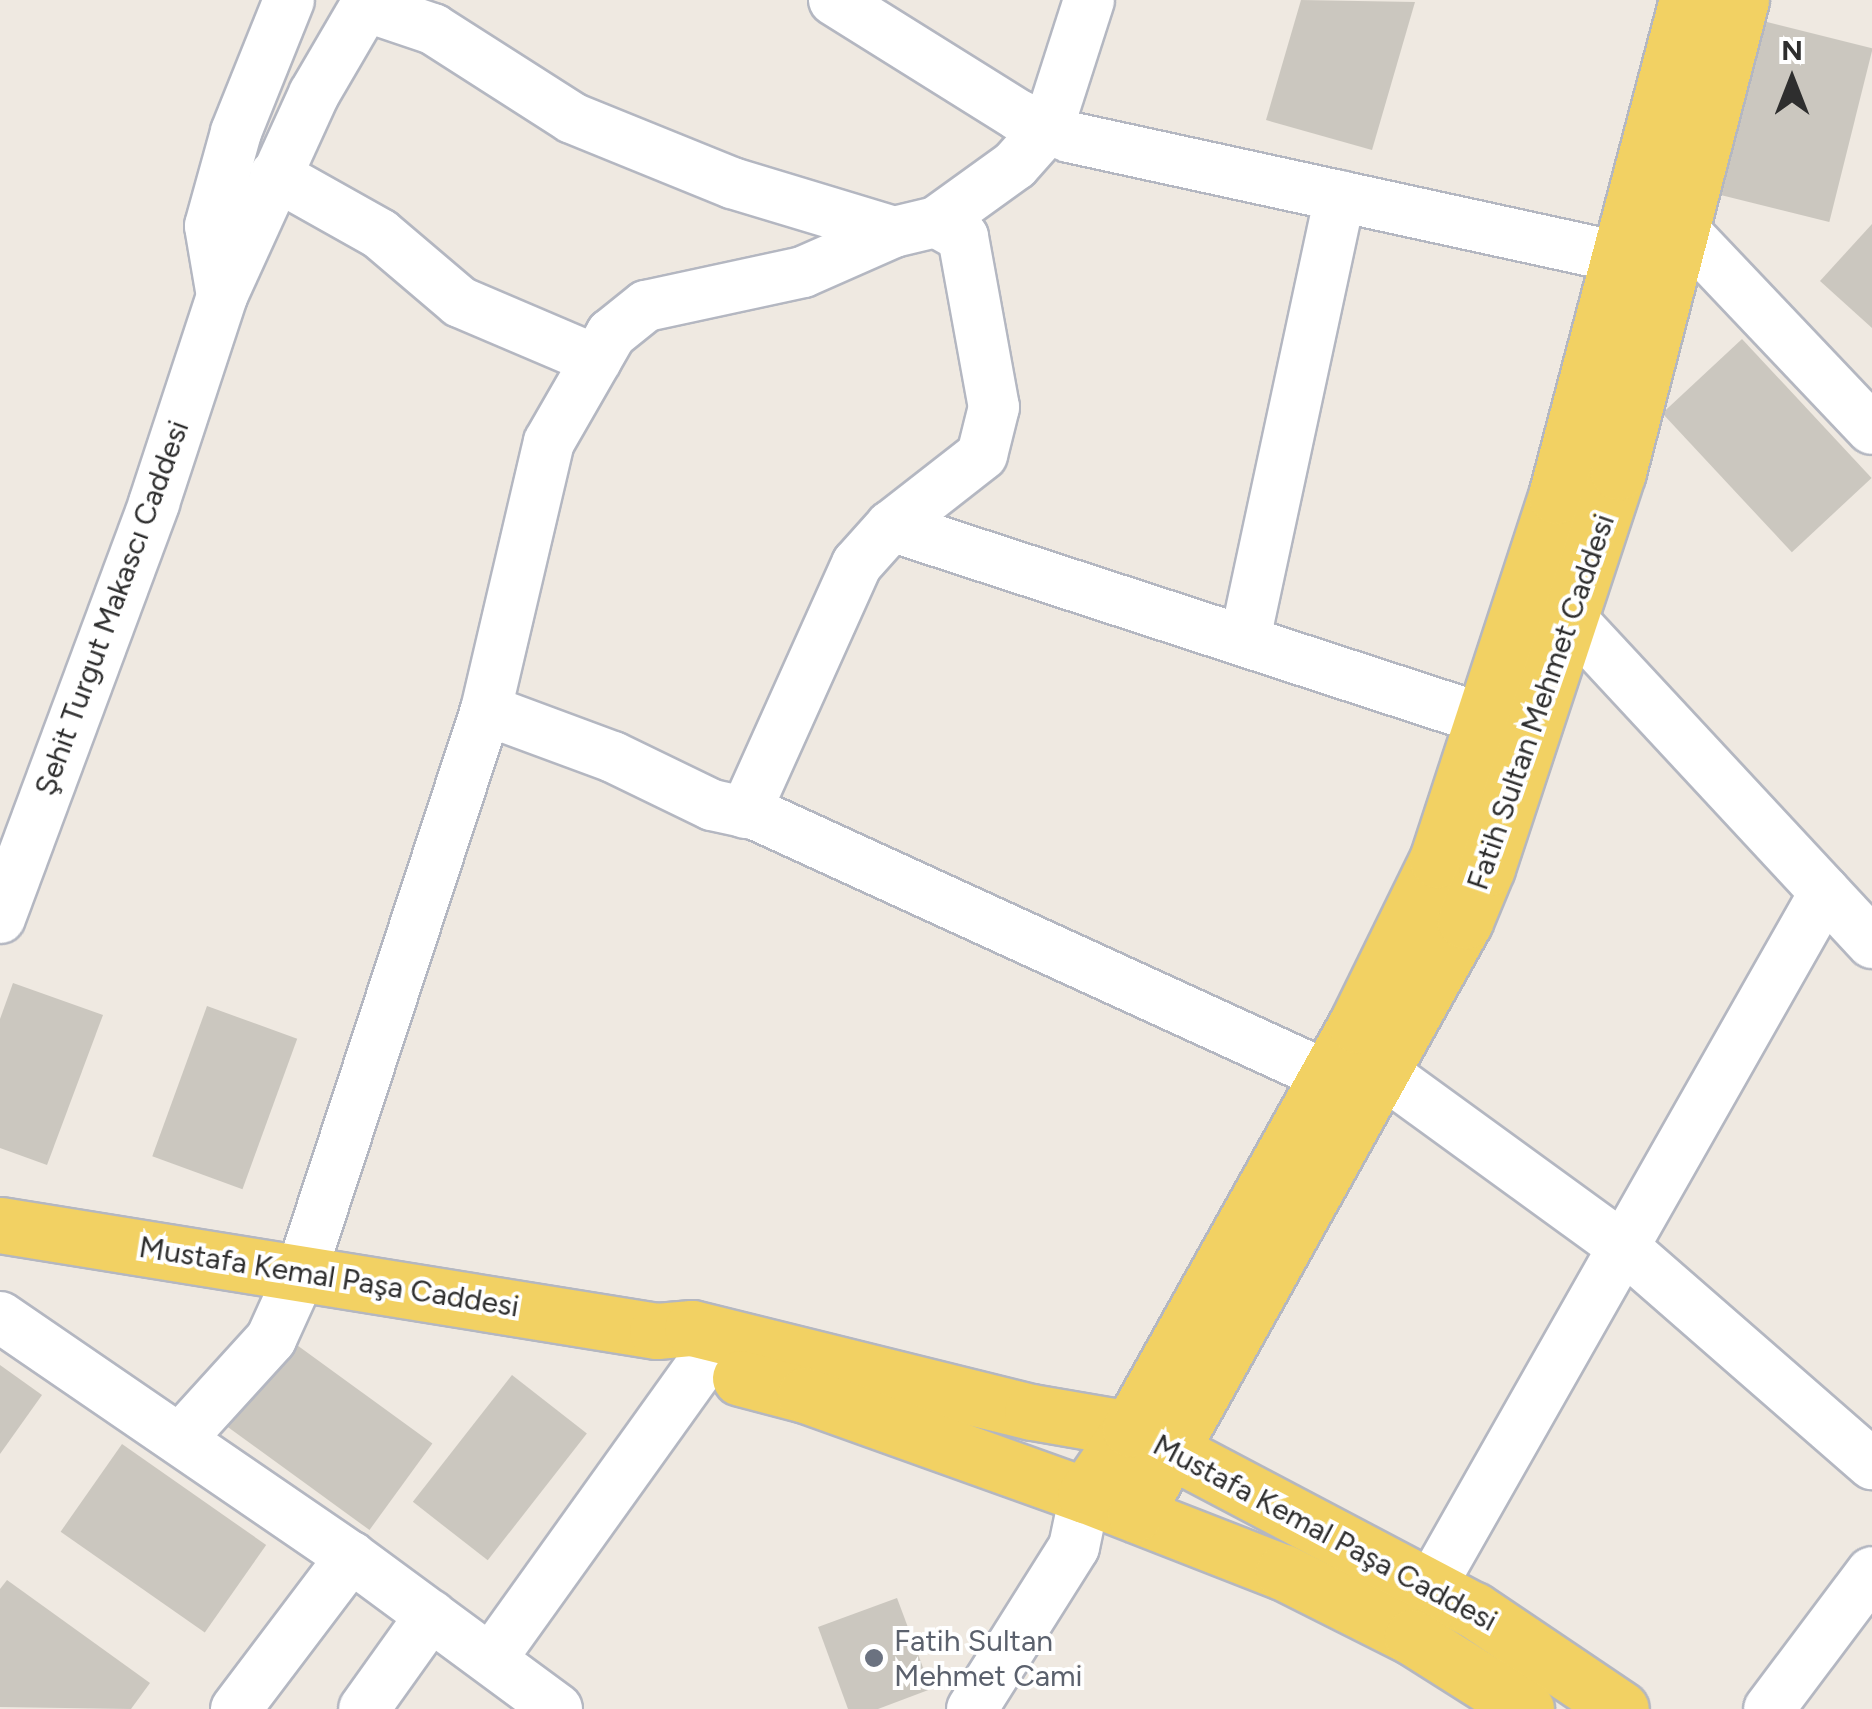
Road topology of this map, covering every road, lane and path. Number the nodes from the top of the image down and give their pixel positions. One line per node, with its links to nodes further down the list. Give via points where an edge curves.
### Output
1 (289, 0): 13 (street, Şehit Turgut Makascı Caddesi, via 236,132 210,226)
2 (834, 0): 7 (street)
3 (1090, 0): 7 (street)
4 (1687, 0): 12 (main road, Fatih Sultan Mehmet Caddesi)
5 (1741, 0): 11 (main road, Fatih Sultan Mehmet Caddesi)
6 (367, 3): 8 (street, Şehit Turgut Makascı Caddesi); 10 (street, via 433,29 572,118 732,183)
7 (1048, 128): 9 (street); 10 (street, via 1015,166)
8 (275, 175): 13 (street, Şehit Turgut Makascı Caddesi); 14 (street, via 380,234 460,302)
9 (1340, 196): 12 (street); 18 (street)
10 (915, 227): 14 (street, via 803,272 646,306 611,334); 16 (street, via 963,237 994,407 982,456)
11 (1683, 230): 15 (street); 17 (main road, Fatih Sultan Mehmet Caddesi)
12 (1623, 258): 20 (main road, Fatih Sultan Mehmet Caddesi)
13 (222, 296): 23 (street, Şehit Turgut Makascı Caddesi, via 154,503)
14 (596, 360): 19 (street, via 549,442)
15 (1872, 429)
16 (891, 526): 18 (street); 21 (street, via 857,564)
17 (1572, 620): 22 (street); 25 (main road, Fatih Sultan Mehmet Caddesi, via 1465,921)
18 (1245, 639): 20 (street)
19 (486, 710): 21 (street, via 613,757 712,805); 29 (street)
20 (1486, 720): 26 (main road, Fatih Sultan Mehmet Caddesi, via 1437,860)
21 (745, 812): 26 (street)
22 (1825, 892): 24 (street); 28 (street)
23 (0, 918)
24 (1872, 943)
25 (1381, 1071): 28 (street); 34 (main road, Fatih Sultan Mehmet Caddesi)
26 (1326, 1076): 34 (main road, Fatih Sultan Mehmet Caddesi)
27 (0, 1225): 29 (main road, Mustafa Kemal Paşa Caddesi)
28 (1622, 1246): 35 (street); 41 (street)
29 (301, 1272): 31 (main road, Mustafa Kemal Paşa Caddesi); 33 (street, via 272,1339)
30 (0, 1317): 33 (street)
31 (657, 1330): 32 (main road, Mustafa Kemal Paşa Caddesi, via 663,1359); 34 (main road, Mustafa Kemal Paşa Caddesi, via 692,1328)
32 (699, 1368): 36 (main road, Mustafa Kemal Paşa Caddesi, via 805,1395); 43 (street)
33 (180, 1438): 39 (street)
34 (1152, 1438): 36 (main road, Fatih Sultan Mehmet Caddesi); 37 (main road, Fatih Sultan Mehmet Caddesi); 41 (main road, Mustafa Kemal Paşa Caddesi)
35 (1872, 1464)
36 (1085, 1495): 37 (main road, Mustafa Kemal Paşa Caddesi); 38 (street)
37 (1135, 1514): 38 (street); 48 (main road, Mustafa Kemal Paşa Caddesi, via 1283,1572 1412,1636)
38 (1074, 1547): 44 (street)
39 (351, 1557): 42 (street); 45 (street)
40 (1872, 1572): 50 (street)
41 (1430, 1586): 49 (main road, Mustafa Kemal Paşa Caddesi)
42 (430, 1615): 43 (street); 46 (street)
43 (491, 1659): 47 (street)
44 (988, 1704)
45 (236, 1709)
46 (364, 1709)
47 (557, 1709)
48 (1526, 1709)
49 (1621, 1709)
50 (1768, 1709)

